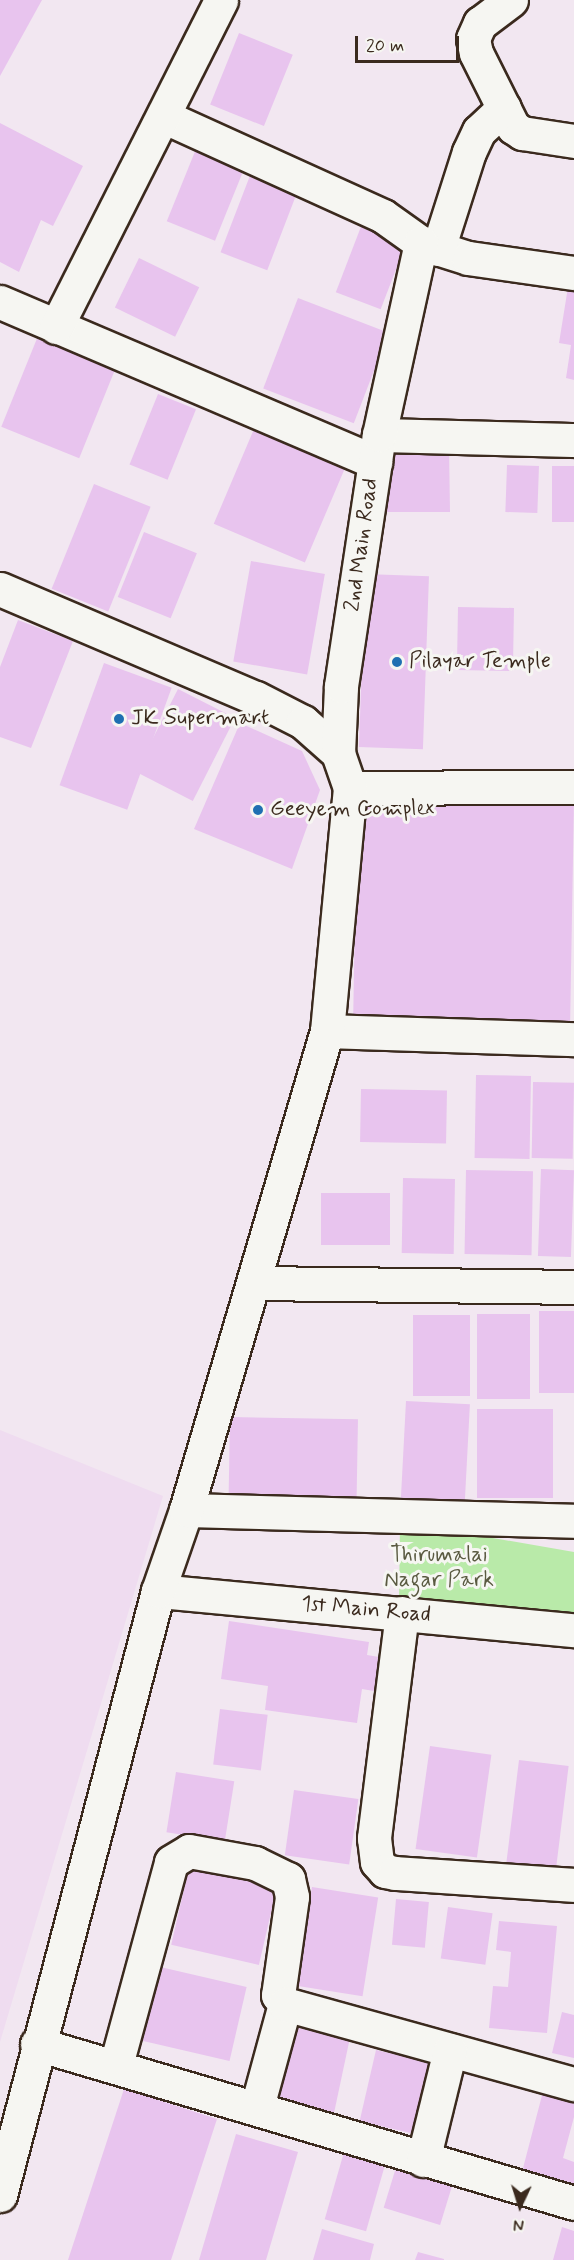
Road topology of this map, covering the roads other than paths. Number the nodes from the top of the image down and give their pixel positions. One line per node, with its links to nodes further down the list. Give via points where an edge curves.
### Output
1 (222, 0): 4 (street)
2 (511, 0): 3 (street, via 480,23 473,39)
3 (504, 108): 5 (street, via 513,127 522,133); 6 (street, via 479,130)
4 (165, 117): 6 (street, via 383,216); 9 (street)
5 (574, 141)
6 (430, 246): 7 (street, via 468,258); 11 (street)
7 (574, 273)
8 (0, 302): 9 (street, 2nd Main Road)
9 (56, 327): 11 (street, 2nd Main Road)
10 (574, 440): 11 (street)
11 (377, 448): 13 (street, 2nd Main Road, via 341,686)
12 (0, 589): 13 (street, via 256,698 303,722)
13 (338, 753): 15 (street, 2nd Main Road)
14 (574, 787): 15 (street)
15 (350, 788): 16 (street, 2nd Main Road)
16 (327, 1031): 17 (street); 18 (street, 2nd Main Road)
17 (574, 1039)
18 (254, 1283): 19 (street); 20 (street, 2nd Main Road)
19 (574, 1287)
20 (186, 1510): 21 (street); 22 (street, 2nd Main Road)
21 (574, 1521)
22 (158, 1591): 23 (street, 1st Main Road); 27 (street, 2nd Main Road)
23 (402, 1613): 24 (street, 1st Main Road); 25 (street, via 374,1838 377,1862 385,1871 395,1873)
24 (574, 1630)
25 (574, 1885)
26 (285, 2004): 28 (street); 29 (street, via 278,1995 292,1897 288,1879 255,1863 189,1851 171,1862); 31 (street)
27 (37, 2044): 29 (street); 33 (street, 2nd Main Road)
28 (450, 2050): 30 (street); 32 (street)
29 (116, 2065): 31 (street)
30 (574, 2084)
31 (257, 2107): 32 (street)
32 (423, 2160): 34 (street)
33 (0, 2195)
34 (574, 2203)

